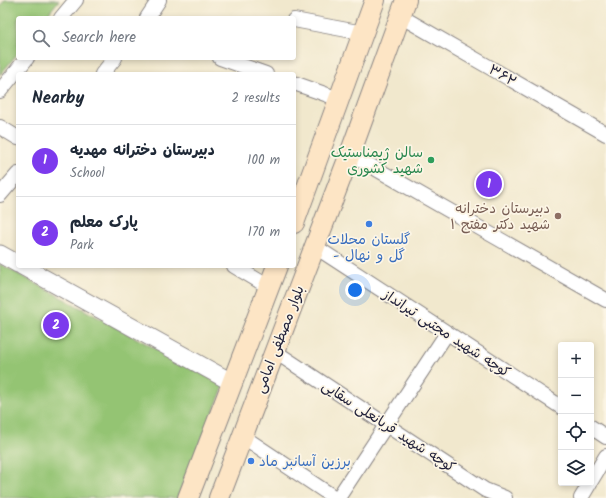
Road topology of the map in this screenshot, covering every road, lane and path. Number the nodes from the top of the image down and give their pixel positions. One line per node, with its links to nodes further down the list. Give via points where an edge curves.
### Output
1 (76, 0): 5 (street)
2 (159, 0): 6 (street)
3 (376, 0): 8 (main road)
4 (403, 8): 18 (street, ۳۶۲); 20 (main road, بلوار مصطفی امامی)
5 (63, 16)
6 (148, 16)
7 (296, 20): 8 (street)
8 (363, 33): 16 (main road)
9 (25, 60): 15 (street)
10 (113, 60): 13 (street)
11 (229, 60): 12 (street)
12 (260, 67)
13 (104, 72)
14 (296, 85): 16 (street)
15 (0, 91)
16 (339, 99): 22 (main road)
17 (0, 126): 19 (street)
18 (606, 134)
19 (16, 137)
20 (350, 154): 25 (main road, بلوار مصطفی امامی); 32 (street)
21 (16, 176): 23 (street)
22 (299, 193): 24 (main road)
23 (0, 195)
24 (296, 211)
25 (314, 246): 33 (street, کوچه شهید مجتبی تیرانداز); 34 (main road, بلوار مصطفی امامی)
26 (0, 254): 27 (street)
27 (16, 263)
28 (26, 268): 35 (street)
29 (237, 268): 31 (street)
30 (277, 268): 31 (main road, بلوار مصطفی امامی)
31 (269, 287): 35 (main road, بلوار مصطفی امامی)
32 (606, 300)
33 (447, 333): 36 (street, کوچه شهید مجتبی تیرانداز); 37 (street)
34 (274, 351): 37 (street, کوچه شهید قربانعلی سقایی); 39 (main road, بلوار مصطفی امامی)
35 (233, 383): 44 (main road, بلوار مصطفی امامی)
36 (558, 405)
37 (386, 425): 46 (street); 47 (street, کوچه شهید قربانعلی سقایی, via 485,490)
38 (594, 429): 40 (street)
39 (242, 436): 45 (main road, بلوار مصطفی امامی); 46 (street)
40 (606, 437)
41 (606, 456): 42 (street)
42 (594, 477)
43 (588, 486): 48 (street)
44 (188, 498)
45 (218, 498)
46 (336, 498)
47 (505, 498)
48 (581, 498)

